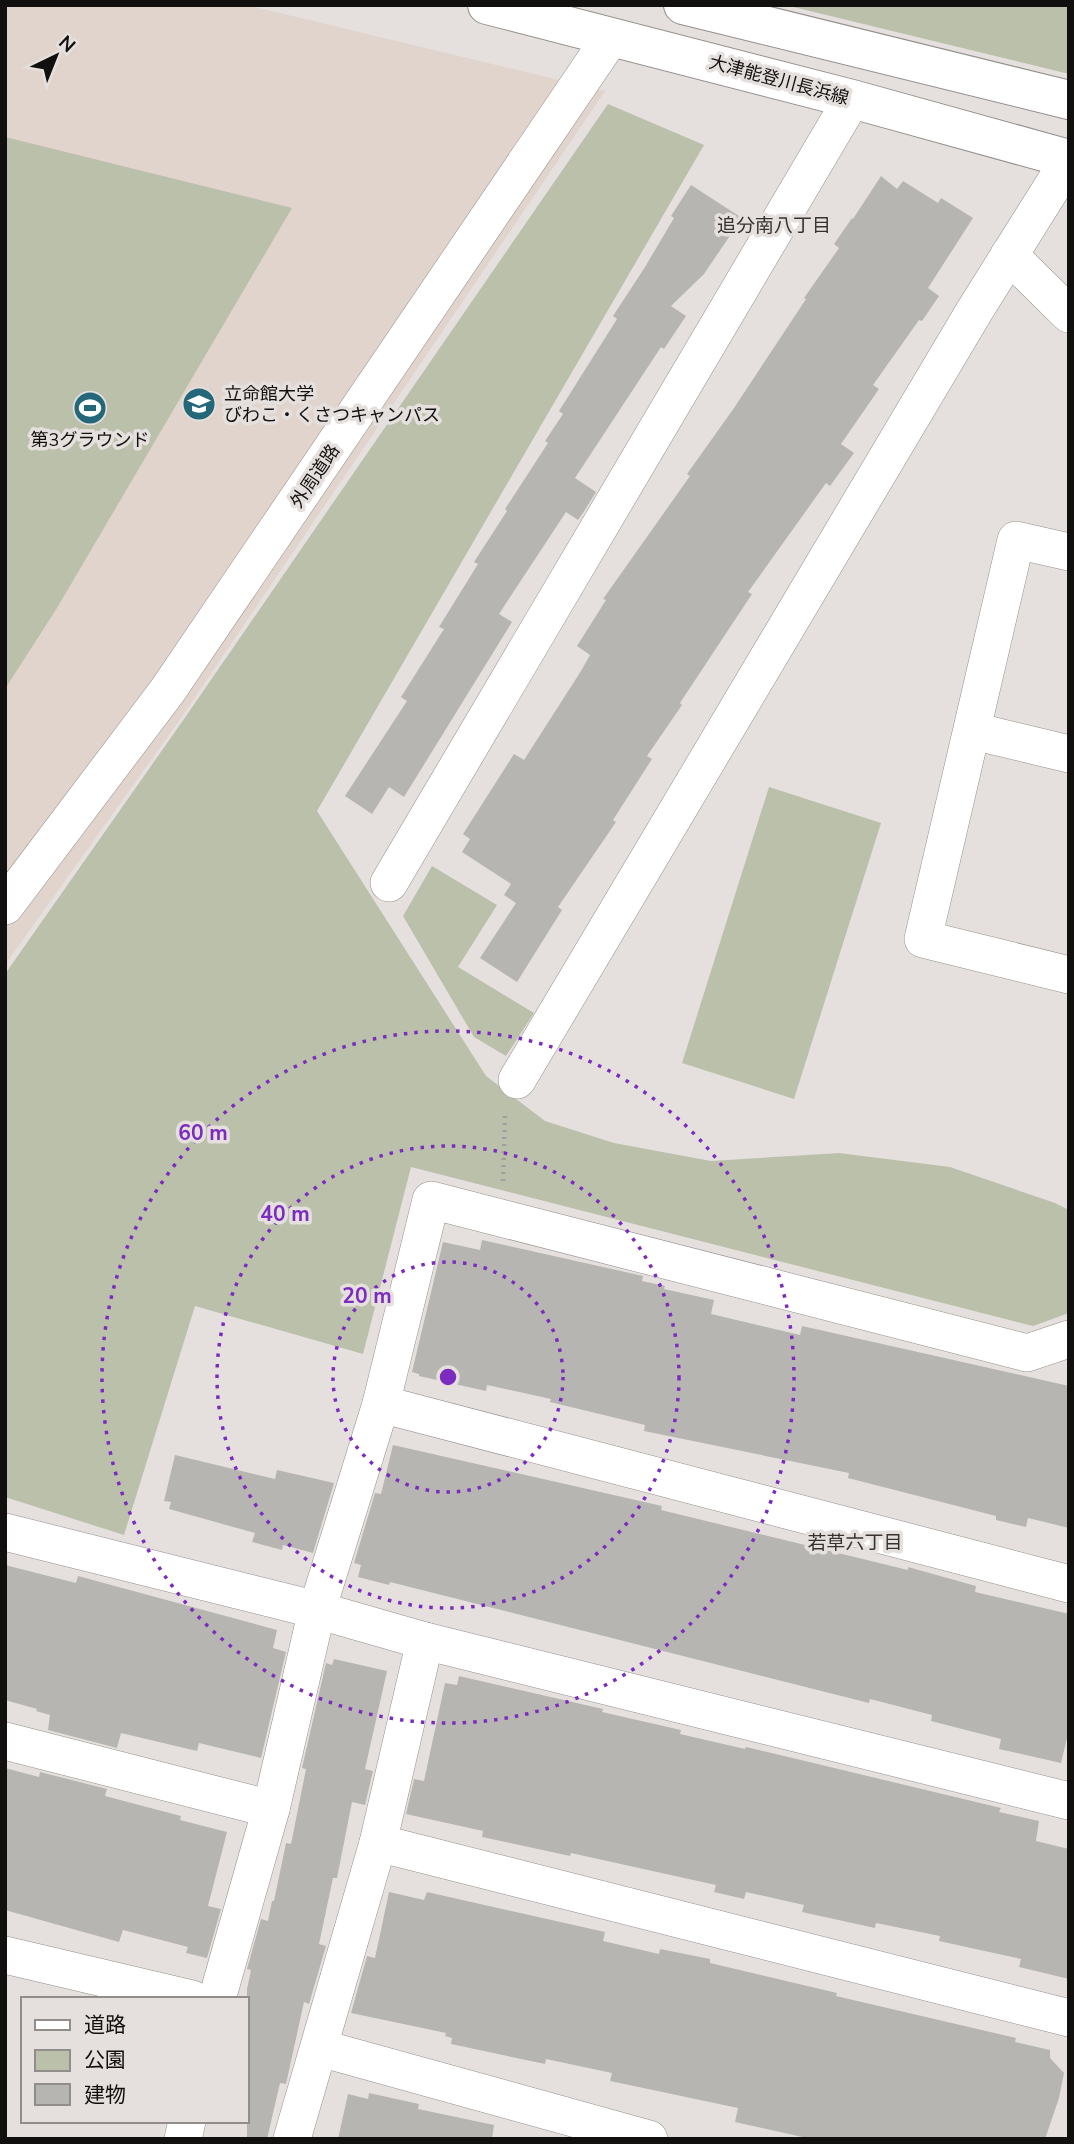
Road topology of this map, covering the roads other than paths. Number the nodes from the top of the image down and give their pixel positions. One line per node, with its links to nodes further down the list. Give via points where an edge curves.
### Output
1 (487, 5): 3 (main road, 大津能登川長浜線)
2 (683, 5): 5 (main road)
3 (611, 37): 4 (main road, 大津能登川長浜線); 13 (street, 外周道路, via 168,690)
4 (852, 99): 6 (main road, 大津能登川長浜線); 12 (street)
5 (1069, 100)
6 (1069, 159): 7 (street)
7 (1009, 255): 8 (street); 15 (street)
8 (1069, 314)
9 (1069, 552): 10 (street, via 1016,540)
10 (973, 731): 11 (street); 14 (street, via 923,939)
11 (1069, 754)
12 (388, 883)
13 (5, 906)
14 (1069, 975)
15 (517, 1080)
16 (1069, 1339): 17 (street, via 1027,1353 431,1200)
17 (381, 1404): 19 (street); 20 (street)
18 (5, 1532): 20 (street)
19 (1069, 1584)
20 (317, 1610): 21 (street); 24 (street)
21 (425, 1641): 23 (street); 25 (street)
22 (5, 1741): 24 (street)
23 (1069, 1801)
24 (271, 1809): 28 (street)
25 (378, 1843): 29 (street); 30 (street)
26 (5, 1955): 27 (street)
27 (184, 1997)
28 (218, 1997)
29 (1069, 2018)
30 (320, 2048): 31 (street); 32 (street)
31 (292, 2139)
32 (649, 2139)

